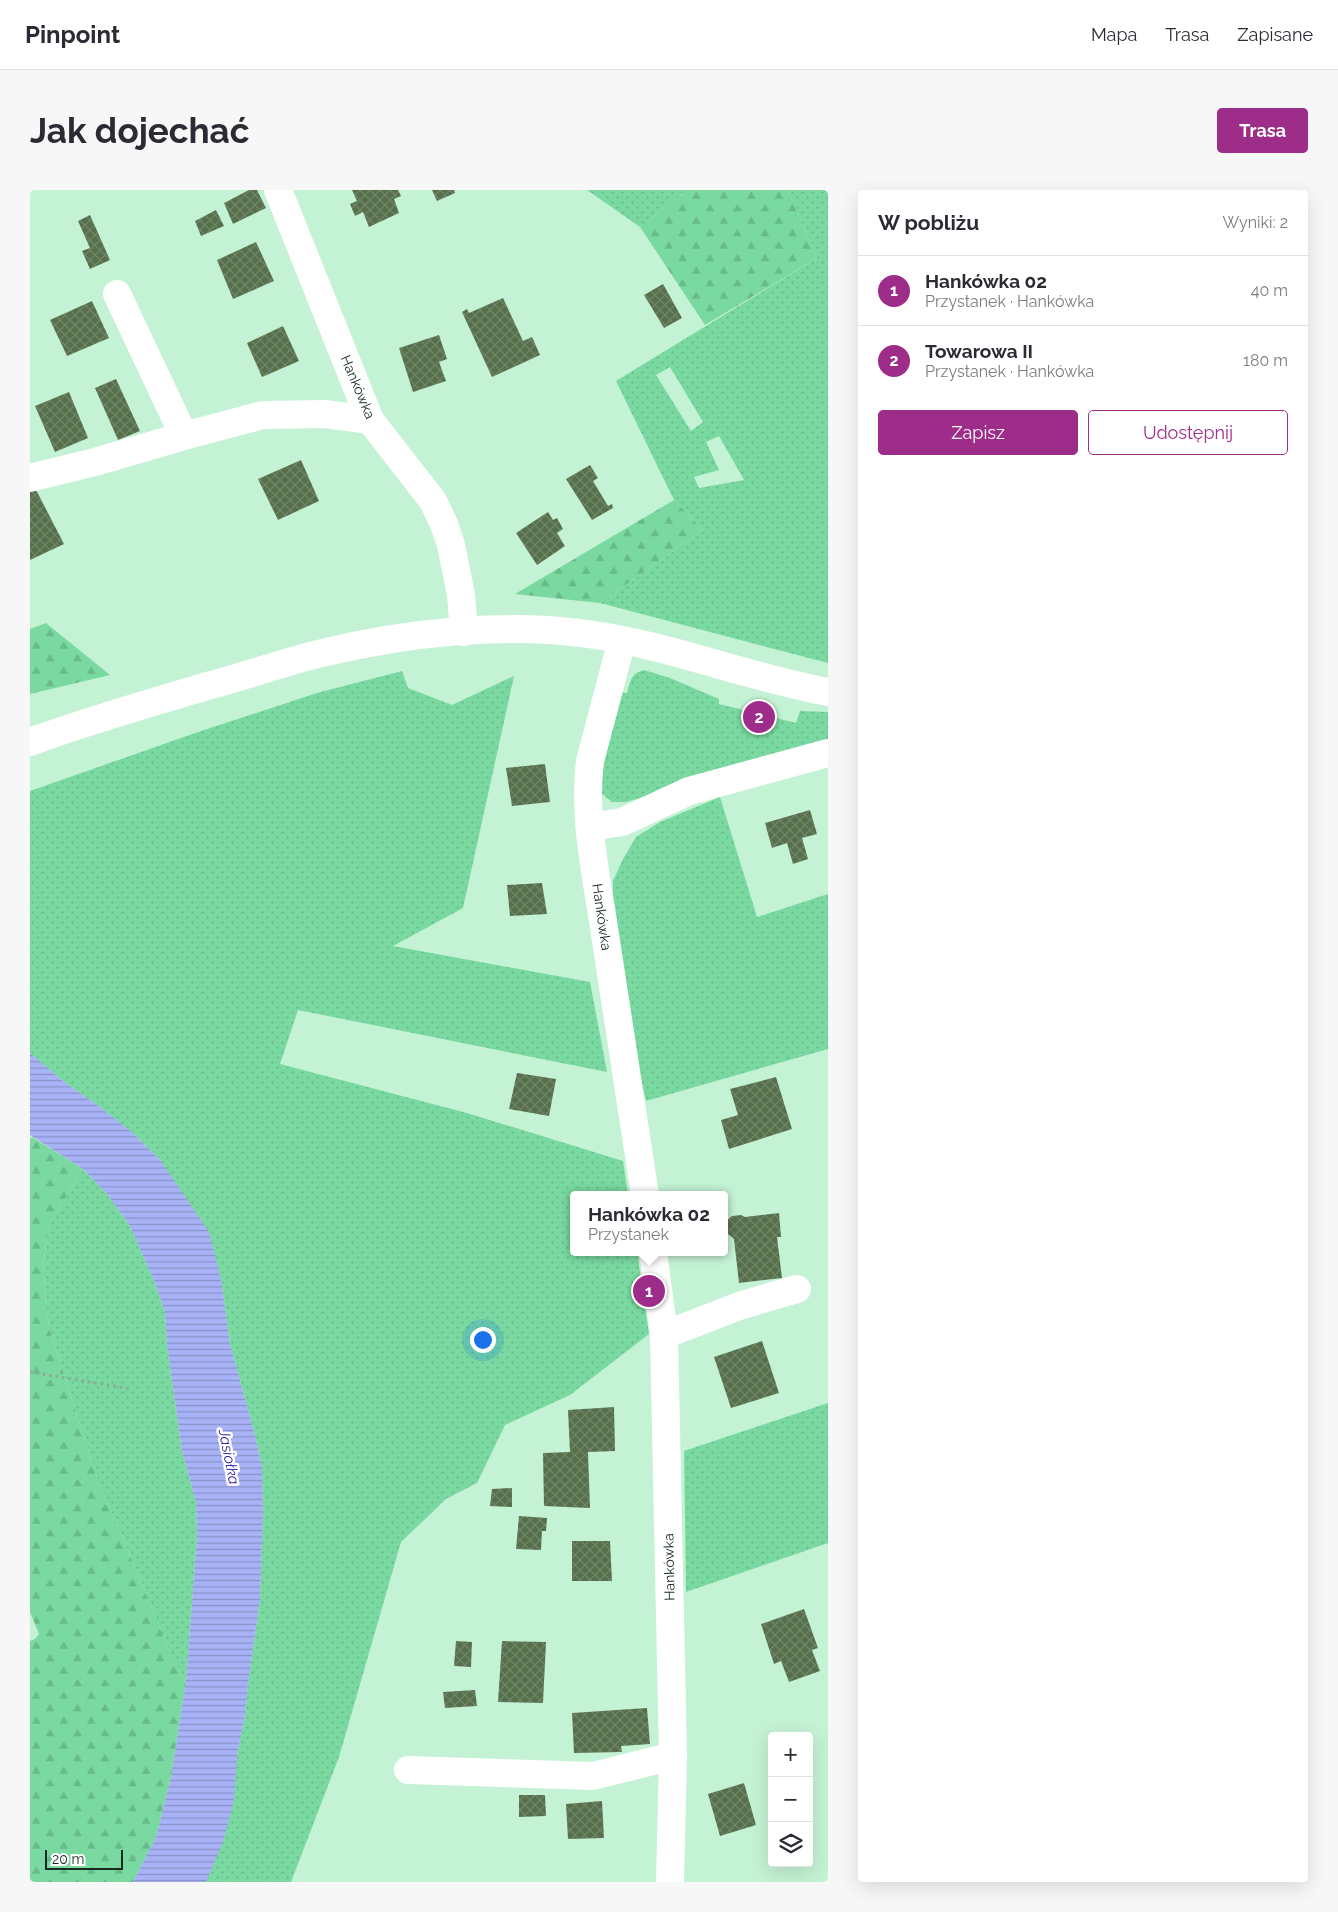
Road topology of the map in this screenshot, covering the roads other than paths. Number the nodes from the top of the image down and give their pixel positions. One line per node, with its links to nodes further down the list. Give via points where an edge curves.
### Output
1 (278, 190): 3 (street, Hankówka)
2 (118, 294): 4 (street)
3 (370, 420): 4 (street, via 325,414 262,415); 6 (street, Hankówka, via 433,501 444,524 461,595)
4 (184, 436): 5 (street)
5 (30, 478)
6 (464, 632): 7 (street, via 556,630); 9 (street, via 392,640 321,653 83,723)
7 (622, 640): 8 (street); 11 (street, Hankówka, via 590,761)
8 (828, 692)
9 (30, 742)
10 (828, 753): 11 (street, via 690,791 622,822)
11 (590, 827): 12 (street, Hankówka)
12 (644, 1191)
13 (654, 1256): 15 (street, Hankówka)
14 (797, 1290): 15 (street, via 742,1305)
15 (664, 1335): 16 (street, Hankówka)
16 (673, 1756): 17 (street, via 593,1776); 18 (street, Hankówka)
17 (408, 1770)
18 (670, 1882)

